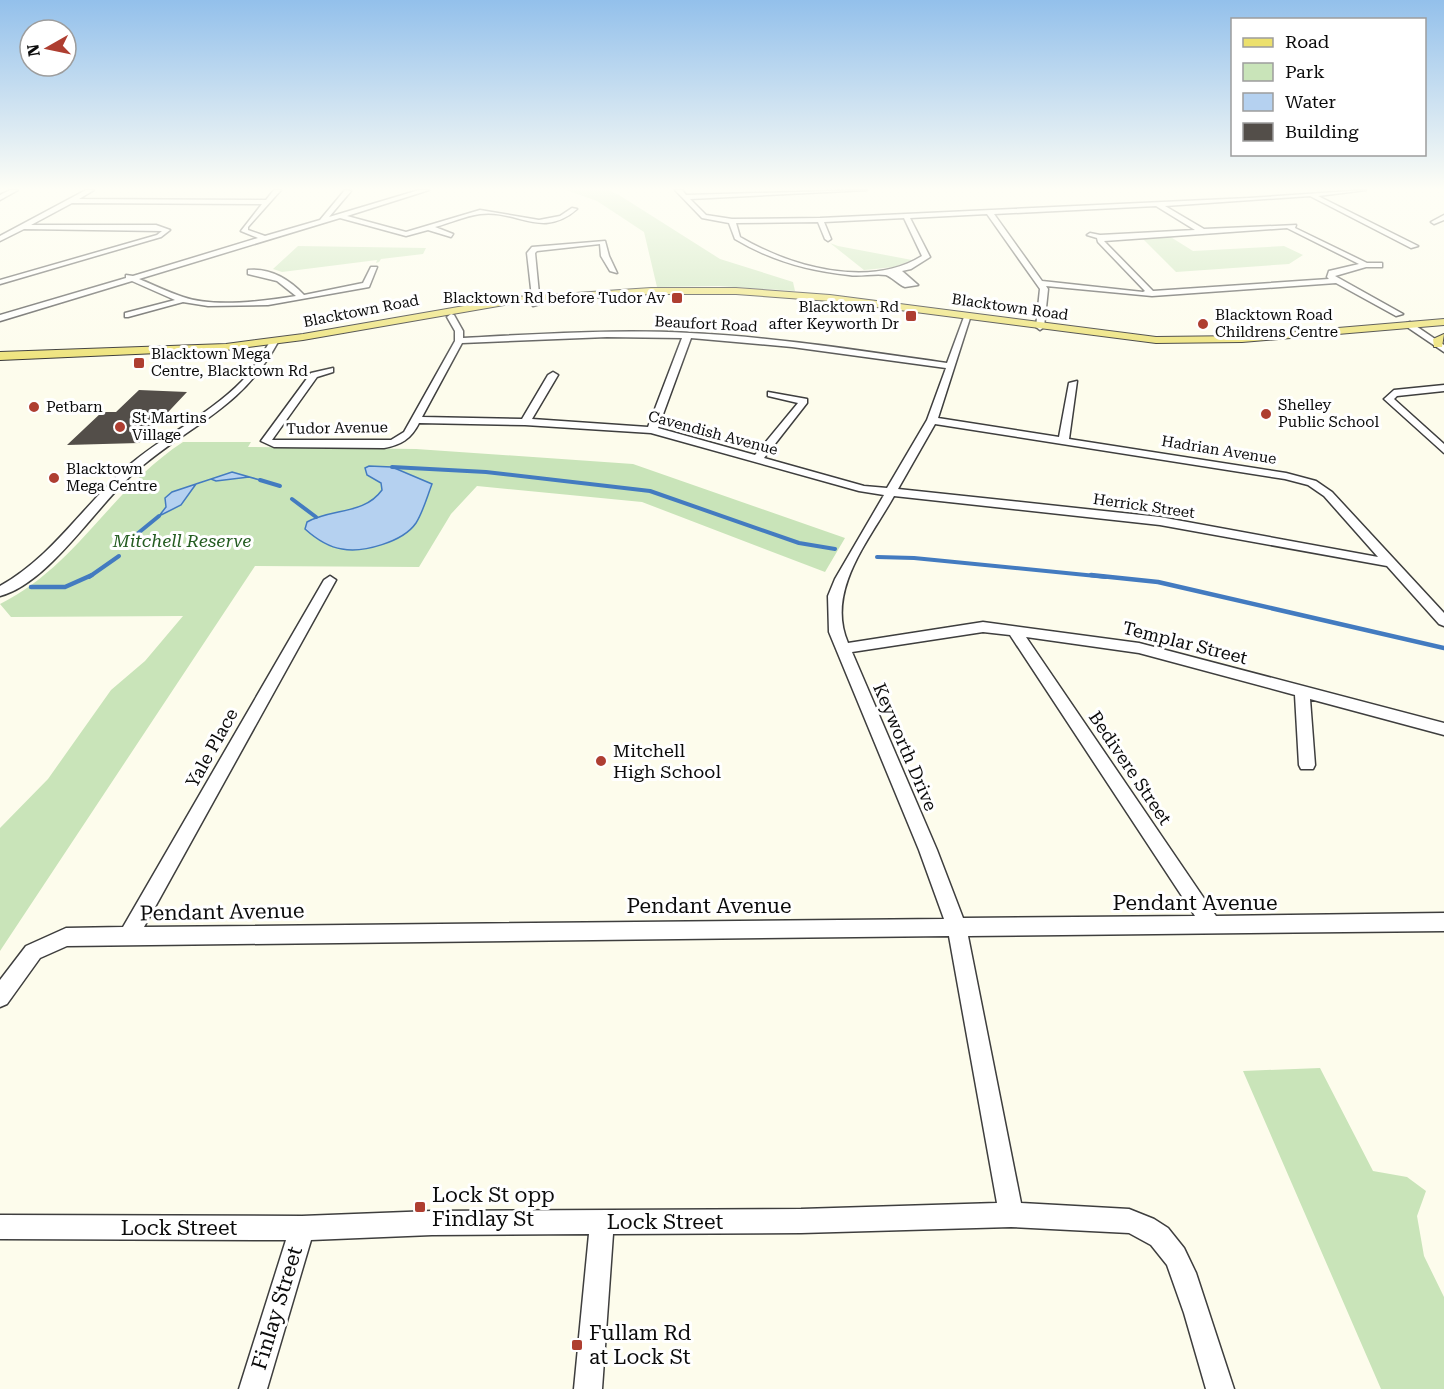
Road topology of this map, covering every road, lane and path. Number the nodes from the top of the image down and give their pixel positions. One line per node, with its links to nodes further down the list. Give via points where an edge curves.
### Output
1 (94, 255): 19 (street)
2 (203, 255): 17 (street)
3 (531, 255): 24 (street)
4 (605, 255): 13 (street)
5 (768, 255): 16 (street, via 845,273)
6 (925, 255): 14 (street, via 916,266)
7 (1020, 255): 20 (street)
8 (1114, 255): 21 (street)
9 (1346, 255): 10 (street)
10 (1366, 265): 11 (street); 18 (street, via 1334,271)
11 (1379, 266)
12 (374, 269): 22 (street, via 366,285)
13 (614, 271)
14 (897, 271): 16 (street); 16 (street, via 914,285 905,285)
15 (251, 272): 22 (street, via 270,273 287,280)
16 (887, 272)
17 (129, 277): 23 (street); 26 (street)
18 (1334, 281): 21 (street); 25 (street)
19 (0, 282)
20 (1041, 283): 21 (street); 32 (street, via 1045,294)
21 (1152, 294)
22 (303, 298): 23 (street, via 242,305)
23 (183, 300): 27 (street)
24 (535, 301): 28 (main road, Blacktown Road); 29 (main road, via 744,296); 38 (main road, Blacktown Road)
25 (1399, 314)
26 (3, 315)
27 (128, 315)
28 (452, 317): 36 (street); 38 (main road, Blacktown Road)
29 (967, 320): 32 (main road, Blacktown Road); 34 (main road, via 1154,345 1266,344); 41 (street, Keyworth Drive)
30 (1444, 322): 31 (main road, Blacktown Road)
31 (1410, 325): 32 (main road, Blacktown Road, via 1171,341); 34 (street)
32 (1040, 327)
33 (1444, 330): 34 (main road)
34 (1420, 332): 37 (street)
35 (688, 336): 36 (street, Beaufort Road); 41 (street, Beaufort Road, via 786,343); 50 (street)
36 (459, 341): 47 (street, Tudor Avenue)
37 (1442, 344)
38 (273, 345): 39 (main road, Blacktown Road); 40 (main road, Blacktown Road, via 148,359); 57 (street, via 222,405 132,468 40,567)
39 (0, 356)
40 (0, 363)
41 (950, 366): 48 (street, Keyworth Drive)
42 (330, 370): 47 (street, Tudor Avenue, via 314,375 266,441 384,445 408,434)
43 (553, 375): 49 (street)
44 (1074, 383): 51 (street)
45 (1444, 388): 52 (street, via 1394,393 1389,399)
46 (771, 394): 53 (street, via 804,401)
47 (416, 420): 49 (street, Cavendish Avenue)
48 (932, 420): 51 (street, Hadrian Avenue); 54 (street, Keyworth Drive)
49 (525, 422): 50 (street, Cavendish Avenue)
50 (652, 430): 53 (street, Cavendish Avenue)
51 (1064, 440): 55 (street, Hadrian Avenue, via 1312,483 1328,494)
52 (1444, 450)
53 (757, 460): 54 (street, Cavendish Avenue)
54 (891, 493): 55 (street, Herrick Street, via 1160,521); 60 (street, Keyworth Drive, via 835,596 835,623)
55 (1391, 563): 58 (street, Hadrian Avenue)
56 (330, 580): 67 (street, Yale Place)
57 (0, 592)
58 (1444, 621)
59 (1015, 632): 60 (street, Templar Street, via 983,627); 61 (street, Templar Street, via 1139,648); 65 (street, Bedivere Street)
60 (842, 649): 66 (street, Keyworth Drive)
61 (1302, 693): 62 (street, Templar Street); 63 (street)
62 (1444, 729)
63 (1307, 765)
64 (1444, 922): 65 (street, Pendant Avenue)
65 (1212, 926): 66 (street, Pendant Avenue)
66 (957, 927): 67 (street, Pendant Avenue); 69 (street, Keyworth Drive)
67 (129, 936): 68 (street, Pendant Avenue, via 66,937 46,945 33,952)
68 (0, 997)
69 (1011, 1215): 70 (street, Lock Street); 75 (street, Lock Street, via 1129,1221 1161,1237 1171,1247 1181,1269)
70 (602, 1222): 71 (street, Lock Street); 74 (street)
71 (302, 1228): 72 (street, Lock Street); 73 (street, Finlay Street)
72 (2, 1231)
73 (253, 1389)
74 (588, 1389)
75 (1220, 1389)

